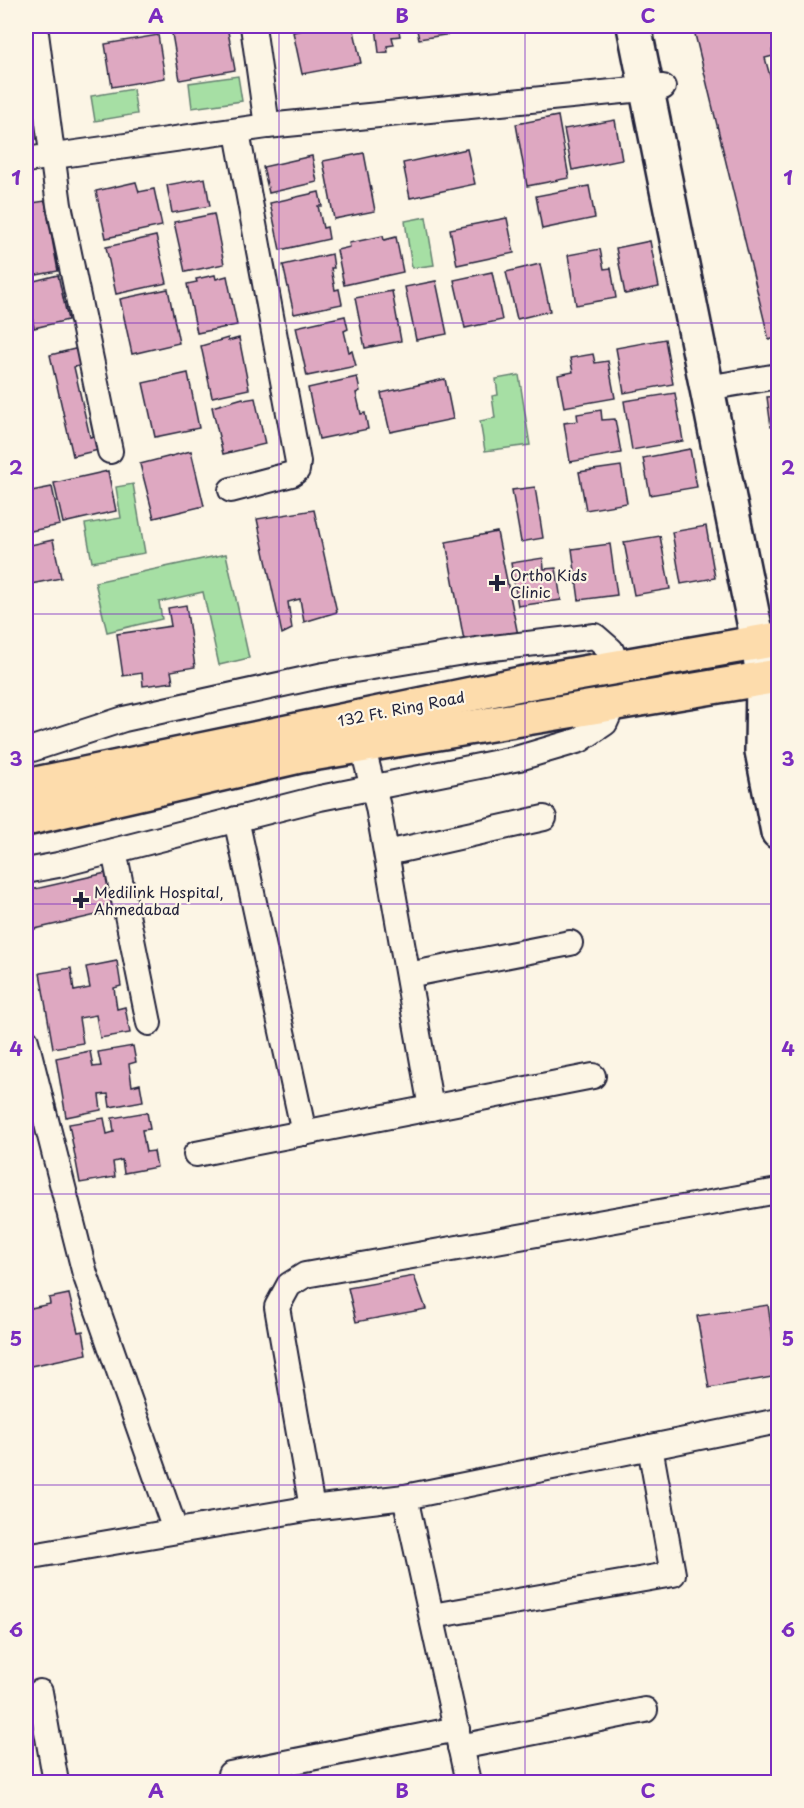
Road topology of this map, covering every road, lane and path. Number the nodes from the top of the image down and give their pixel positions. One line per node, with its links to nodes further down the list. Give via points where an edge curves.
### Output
1 (35, 26): 8 (street)
2 (253, 26): 6 (street)
3 (634, 26): 5 (street)
4 (651, 26): 5 (street)
5 (655, 89): 6 (street); 11 (street)
6 (267, 126): 7 (street)
7 (237, 132): 8 (street); 13 (street, via 298,462 292,474)
8 (50, 157): 9 (street); 12 (street)
9 (26, 160)
10 (778, 376): 11 (street)
11 (715, 386): 14 (street)
12 (110, 451)
13 (231, 490)
14 (772, 655): 15 (main road, 132 Ft. Ring Road); 16 (main road, 132 Ft. Ring Road); 24 (street, via 762,751)
15 (618, 667): 18 (street, via 611,650 595,636 476,650 324,675 124,719); 19 (main road, 132 Ft. Ring Road)
16 (614, 703): 17 (main road, 132 Ft. Ring Road); 20 (street, via 605,723 580,740 519,758)
17 (362, 745): 20 (street); 22 (main road, 132 Ft. Ring Road)
18 (26, 752)
19 (26, 786)
20 (373, 787): 23 (street); 26 (street)
21 (544, 818): 26 (street)
22 (26, 819)
23 (236, 819): 25 (street); 34 (street)
24 (778, 832)
25 (114, 851): 27 (street); 30 (street)
26 (387, 853): 29 (street)
27 (26, 871)
28 (570, 944): 29 (street)
29 (408, 975): 33 (street)
30 (149, 1023)
31 (26, 1041): 41 (street, via 85,1274)
32 (592, 1076): 33 (street)
33 (431, 1108): 34 (street)
34 (304, 1133): 35 (street)
35 (196, 1154)
36 (778, 1191): 40 (street, via 305,1275 289,1285 277,1307)
37 (778, 1421): 38 (street)
38 (650, 1447): 39 (street); 43 (street, via 673,1575)
39 (405, 1497): 40 (street); 43 (street)
40 (312, 1508): 41 (street)
41 (175, 1530): 42 (street)
42 (26, 1557)
43 (432, 1616): 46 (street)
44 (40, 1692): 48 (street)
45 (645, 1710): 46 (street)
46 (458, 1738): 47 (street); 49 (street)
47 (230, 1774)
48 (56, 1782)
49 (468, 1782)

